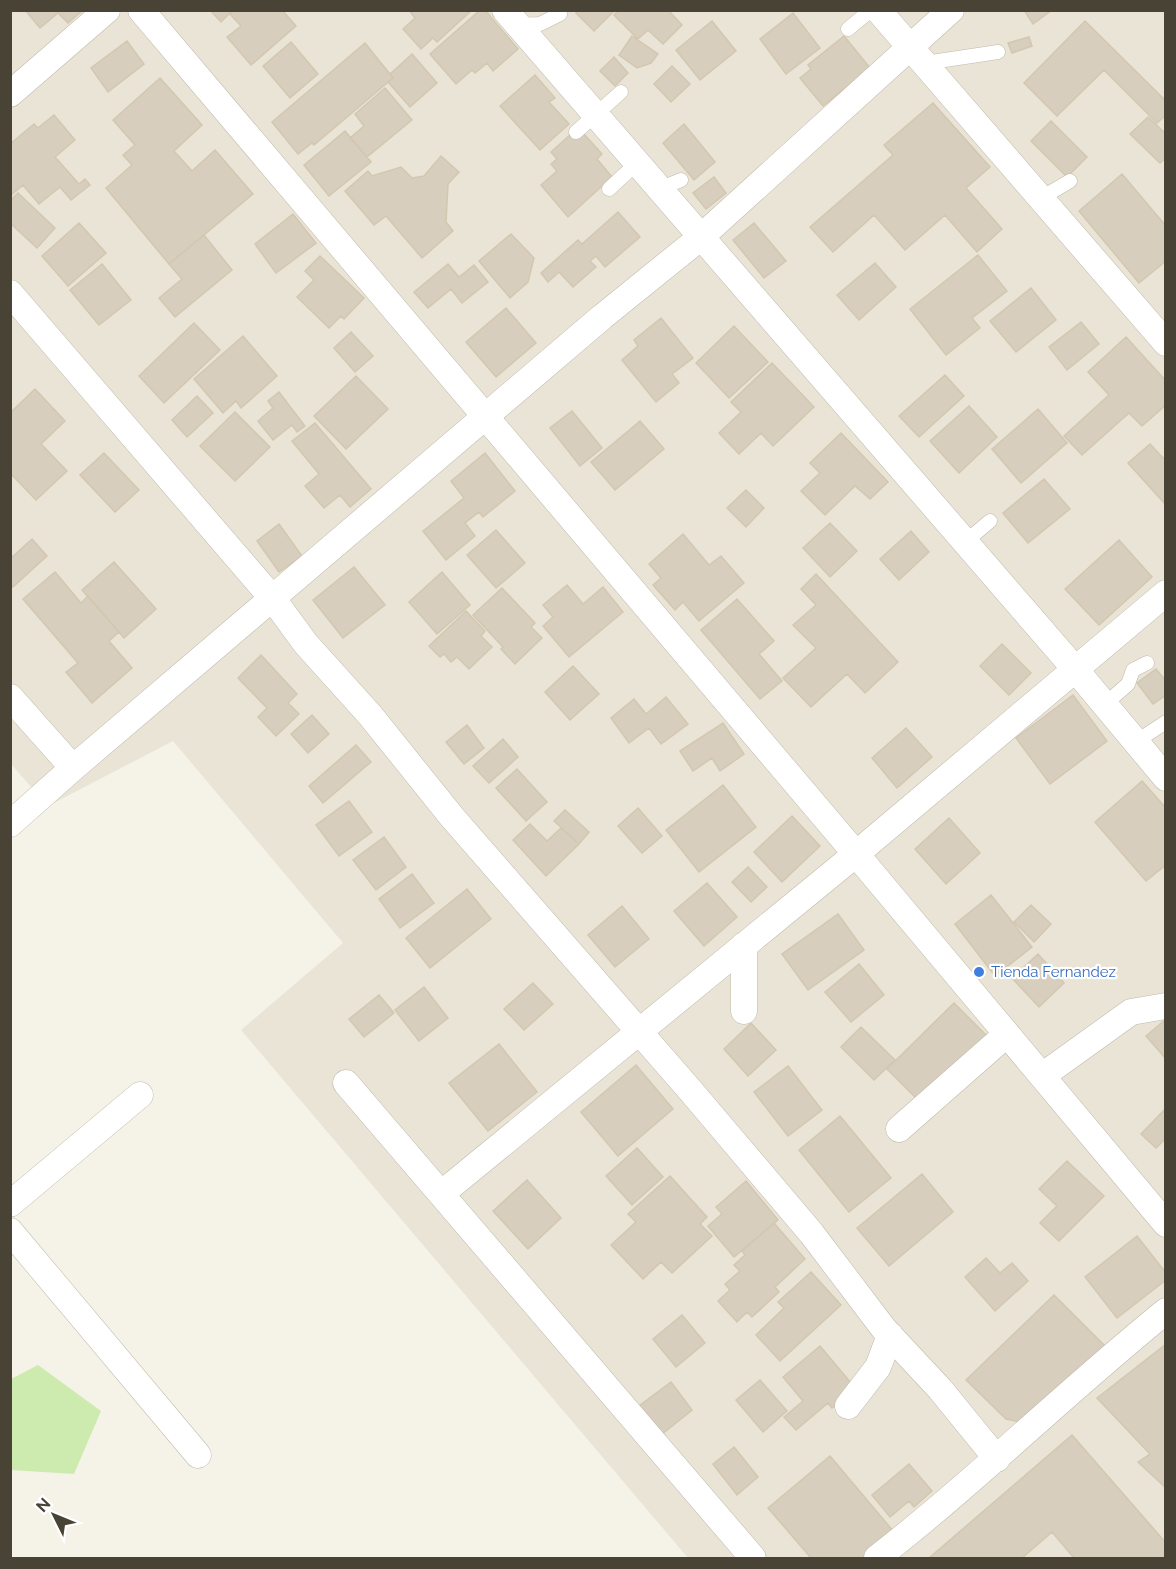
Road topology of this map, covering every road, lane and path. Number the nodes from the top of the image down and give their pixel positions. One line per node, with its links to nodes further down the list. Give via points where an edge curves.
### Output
1 (107, 10): 12 (street)
2 (141, 10): 22 (street)
3 (871, 10): 8 (lane)
4 (878, 10): 10 (street)
5 (951, 10): 10 (street)
6 (560, 14): 7 (lane, via 540,24)
7 (512, 18): 13 (street, via 551,75)
8 (848, 29)
9 (998, 52): 10 (lane)
10 (917, 55): 18 (street); 19 (street)
11 (621, 92): 13 (lane)
12 (10, 94)
13 (596, 116): 14 (lane); 15 (street)
14 (576, 132)
15 (637, 163): 17 (lane); 19 (street, via 670,184)
16 (1070, 181): 18 (lane)
17 (609, 189)
18 (1041, 198): 21 (street)
19 (701, 237): 22 (street); 24 (street, via 867,443)
20 (10, 293): 26 (street)
21 (1166, 343)
22 (486, 418): 26 (street); 36 (street)
23 (990, 521): 24 (lane)
24 (964, 543): 28 (street)
25 (1166, 593): 28 (street)
26 (273, 599): 33 (street); 40 (street, via 306,644 370,715 452,817)
27 (1147, 663): 30 (lane, via 1132,670 1128,684)
28 (1075, 669): 30 (street); 36 (street)
29 (10, 697): 33 (street)
30 (1103, 705): 32 (street)
31 (1166, 722): 32 (lane)
32 (1137, 741): 34 (street)
33 (73, 768): 35 (street)
34 (1166, 778)
35 (10, 824)
36 (856, 854): 37 (street); 41 (street)
37 (744, 945): 39 (street); 40 (street)
38 (1166, 1006): 42 (street, via 1131,1012)
39 (744, 1011)
40 (639, 1032): 46 (street); 51 (street, via 812,1234)
41 (1007, 1034): 42 (street); 45 (street)
42 (1042, 1076): 48 (street)
43 (346, 1083): 46 (street)
44 (140, 1095): 47 (street)
45 (899, 1129)
46 (441, 1194): 55 (street)
47 (10, 1204)
48 (1166, 1224)
49 (10, 1231): 53 (street)
50 (1166, 1311): 54 (street)
51 (890, 1335): 52 (street, via 878,1367); 54 (street)
52 (848, 1406)
53 (198, 1455)
54 (998, 1459): 56 (street, via 947,1517)
55 (753, 1558)
56 (877, 1558)

